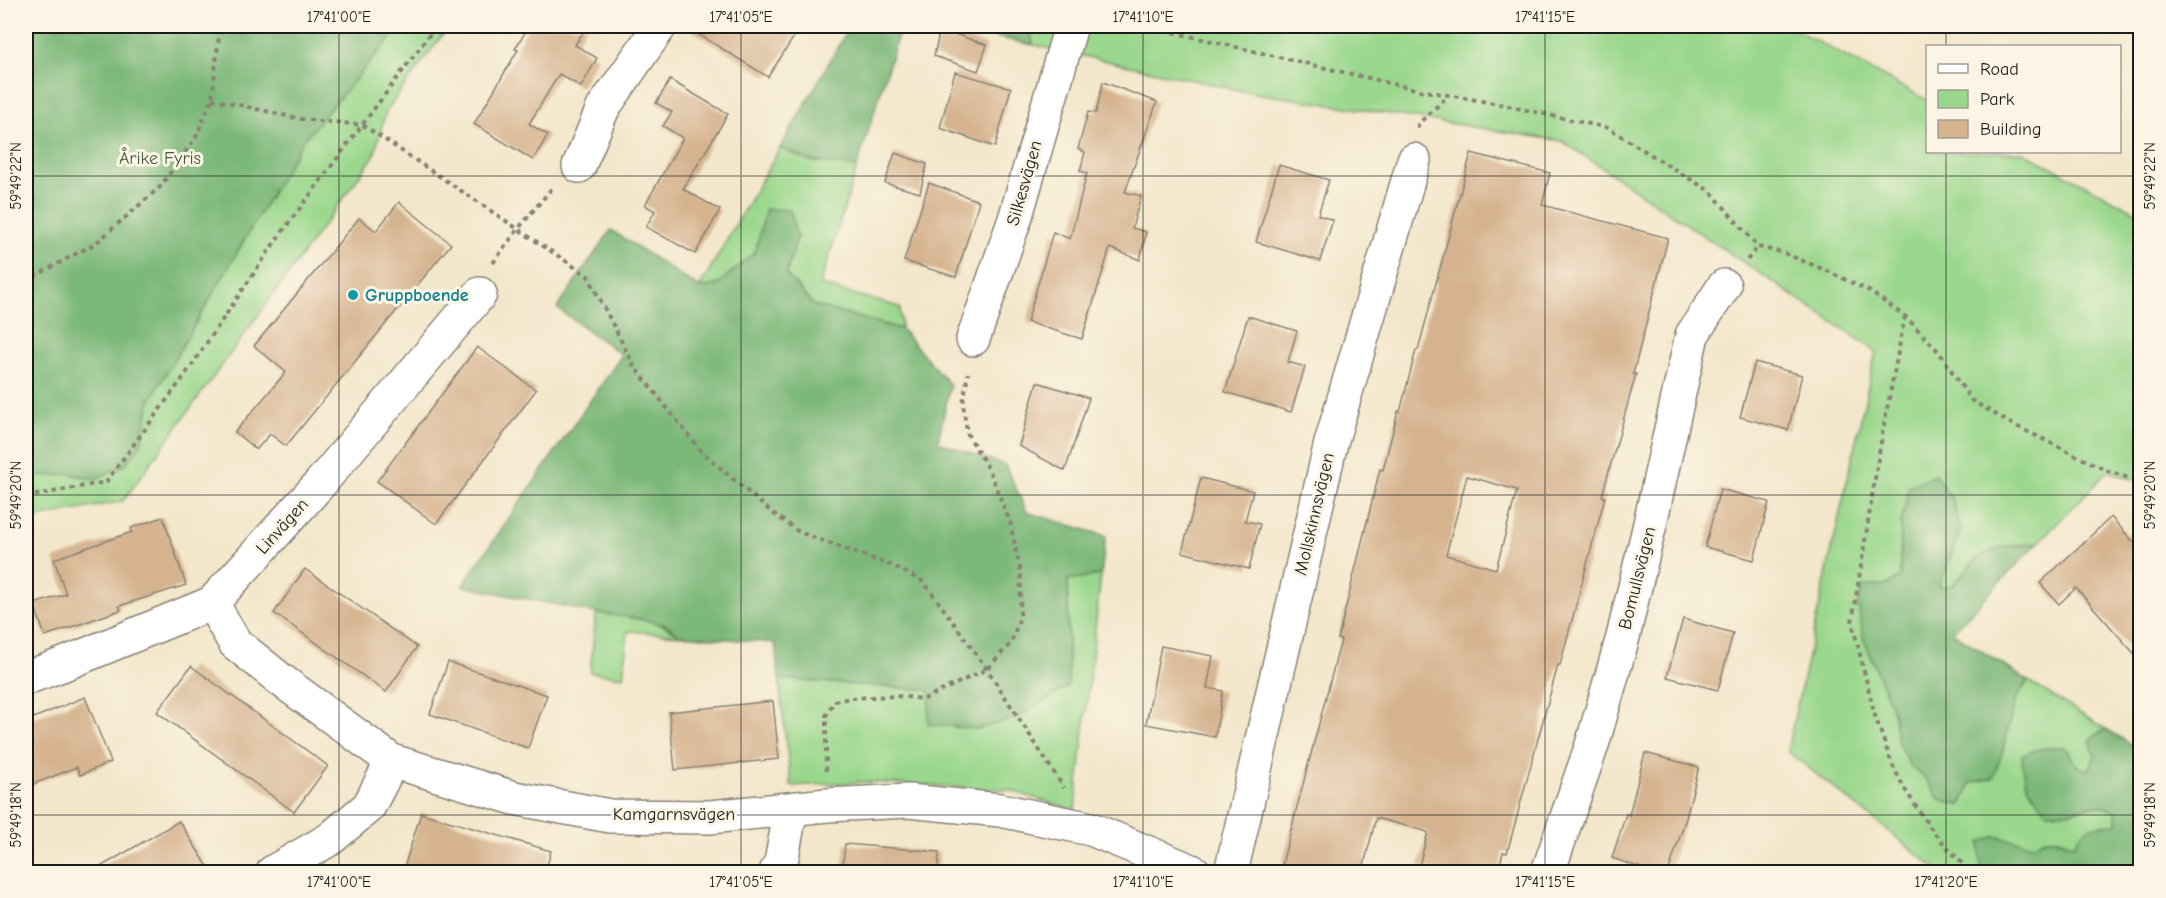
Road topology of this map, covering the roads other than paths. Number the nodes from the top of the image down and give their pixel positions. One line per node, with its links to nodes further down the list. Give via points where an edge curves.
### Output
1 (660, 26): 4 (street, via 603,108)
2 (1071, 26): 7 (street, Silkesvägen, via 1015,219)
3 (1414, 160): 15 (street, Mollskinnsvägen, via 1330,443)
4 (579, 166)
5 (1724, 286): 16 (street, Bomullsvägen, via 1692,335 1623,637 1592,746)
6 (480, 294): 8 (street, Linvägen, via 318,486)
7 (973, 339)
8 (212, 603): 9 (street, Linvägen); 10 (street, Kamgarnsvägen, via 235,643)
9 (26, 678)
10 (392, 761): 11 (street, Kamgarnsvägen, via 514,798 610,816 710,817); 12 (street, via 369,806 330,839)
11 (791, 809): 13 (street); 14 (street, Kamgarnsvägen, via 908,801 1000,810 1091,829)
12 (273, 873)
13 (776, 873)
14 (1194, 873)
15 (1232, 873)
16 (1548, 873)

